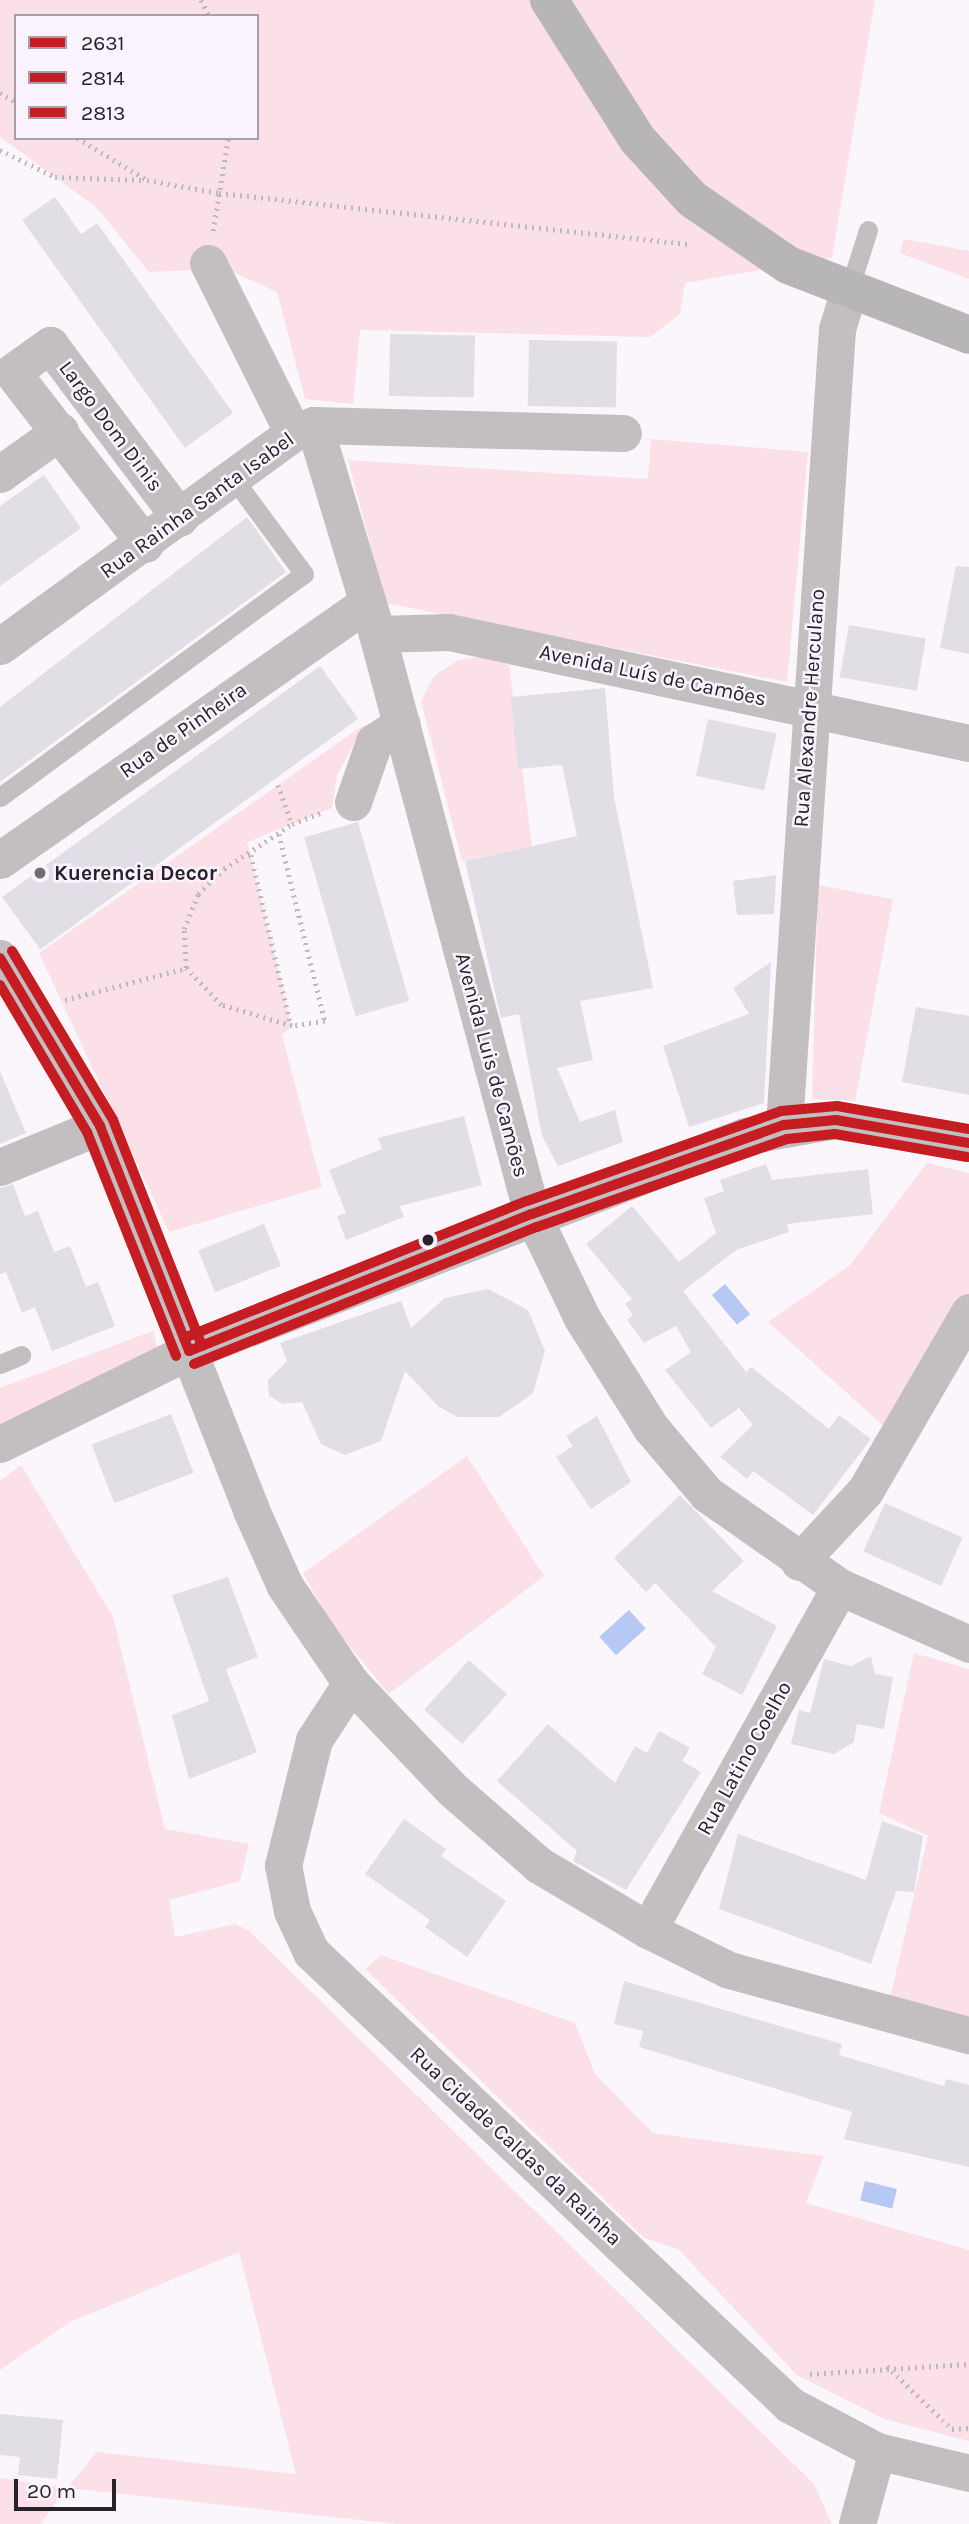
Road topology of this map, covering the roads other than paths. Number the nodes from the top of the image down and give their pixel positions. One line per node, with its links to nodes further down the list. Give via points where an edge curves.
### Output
1 (550, 0): 4 (street, via 638,141 692,200 741,237)
2 (868, 230): 4 (lane)
3 (208, 263): 6 (street, Avenida Luis de Camões)
4 (848, 293): 5 (street); 15 (street, Rua Alexandre Herculano, via 837,329)
5 (969, 335)
6 (303, 429): 8 (street, Rua Rainha Santa Isabel); 10 (street, Rua Rainha Santa Isabel); 13 (street, Avenida Luis de Camões)
7 (60, 431): 9 (street); 11 (street, Largo Dom Dinis, via 12,372 50,345); 12 (street, Largo Dom Dinis)
8 (623, 433)
9 (0, 474)
10 (233, 478): 11 (street, Rua Rainha Santa Isabel); 18 (lane, via 304,574)
11 (180, 518): 12 (street, Rua Rainha Santa Isabel)
12 (145, 544): 14 (street, Rua Rainha Santa Isabel)
13 (373, 618): 15 (street, Avenida Luís de Camões); 16 (street, Avenida Luis de Camões); 20 (street, Rua de Pinheira)
14 (0, 646)
15 (808, 708): 17 (street, Avenida Luís de Camões); 22 (street, Rua Alexandre Herculano)
16 (402, 724): 19 (street, via 374,742); 26 (street, Avenida Luis de Camões)
17 (969, 743)
18 (0, 797)
19 (353, 802)
20 (0, 860)
21 (0, 958): 23 (street)
22 (784, 1125): 24 (street, via 836,1120); 26 (street)
23 (100, 1126): 25 (street); 28 (street)
24 (969, 1143)
25 (0, 1167)
26 (533, 1214): 28 (street); 32 (street, Avenida Luis de Camões, via 582,1318 651,1428 706,1494)
27 (969, 1312): 32 (street, via 865,1491)
28 (189, 1351): 31 (street); 35 (street, via 285,1586)
29 (21, 1355): 30 (lane)
30 (0, 1364)
31 (0, 1444)
32 (799, 1562): 33 (street, Avenida Luis de Camões)
33 (840, 1587): 34 (street, Avenida Luis de Camões); 36 (street, Rua Latino Coelho)
34 (969, 1644)
35 (351, 1683): 36 (street, via 453,1790 540,1865); 38 (street, Rua Cidade Caldas da Rainha, via 314,1740 283,1865 292,1911 311,1952 790,2405)
36 (648, 1930): 37 (street, via 729,1970)
37 (969, 2035)
38 (877, 2451): 39 (street, Rua Cidade Caldas da Rainha); 40 (street)
39 (969, 2473)
40 (857, 2524)

